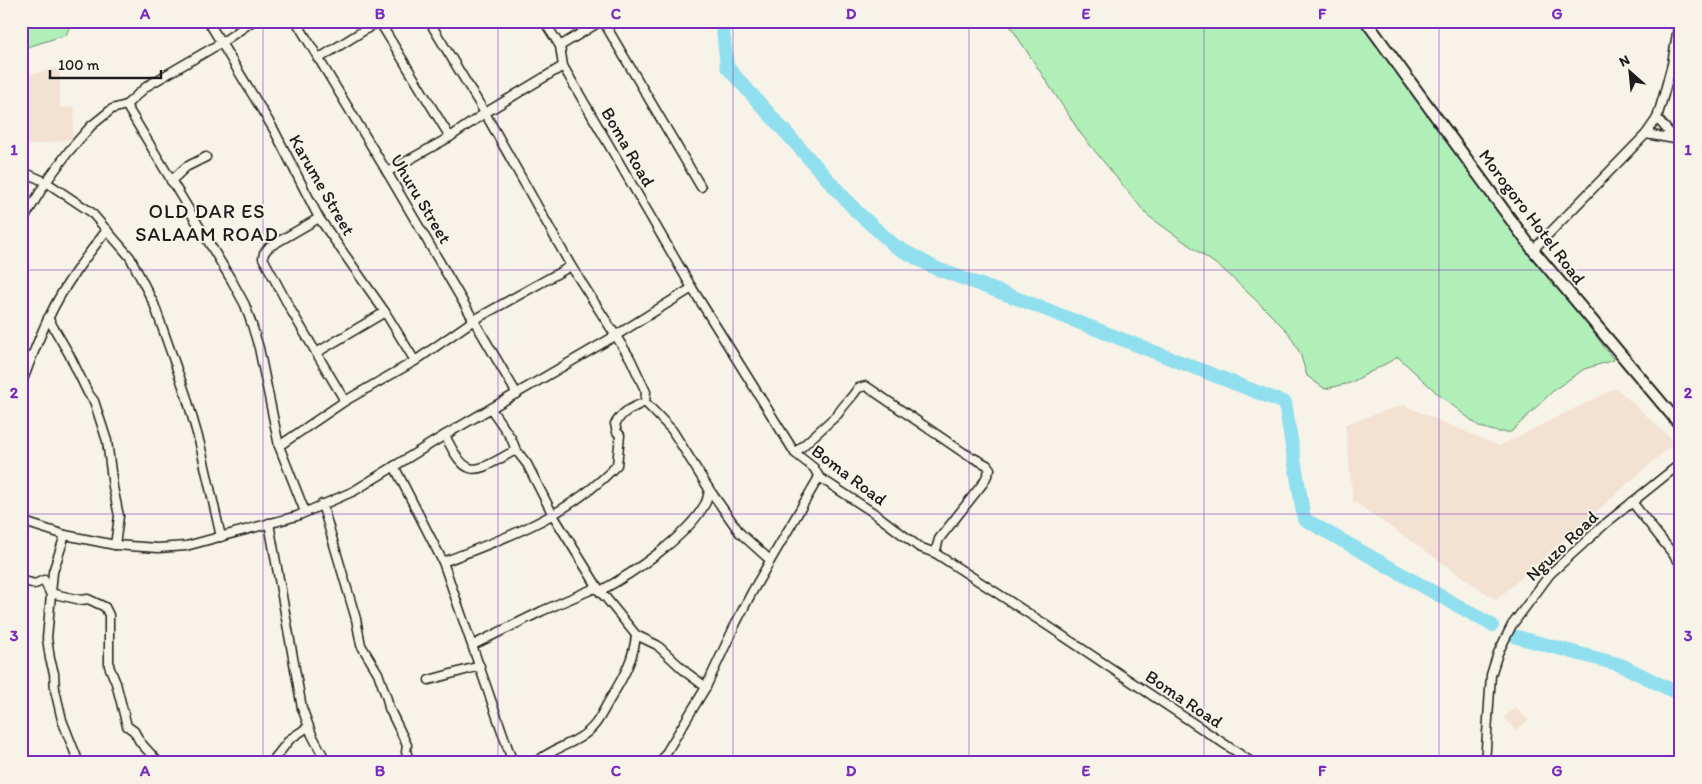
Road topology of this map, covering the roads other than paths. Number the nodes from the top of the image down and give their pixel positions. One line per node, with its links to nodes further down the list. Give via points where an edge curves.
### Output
1 (208, 21): 10 (street, Karume Street)
2 (253, 21): 10 (street)
3 (296, 21): 12 (street, Uhuru Street)
4 (429, 21): 15 (street)
5 (544, 21): 11 (street, Boma Road)
6 (602, 21): 11 (street); 25 (street)
7 (1366, 21): 29 (street, Morogoro Hotel Road)
8 (1679, 21): 16 (street, via 1672,64)
9 (383, 23): 12 (street, via 379,21); 18 (street)
10 (221, 43): 14 (street, via 147,86); 26 (street, Karume Street, via 274,130)
11 (560, 46): 13 (street, Boma Road)
12 (318, 59): 22 (street, Uhuru Street)
13 (563, 66): 15 (street); 31 (street, Boma Road)
14 (126, 105): 23 (street); 24 (street, via 112,109 91,126)
15 (485, 112): 18 (street); 30 (street)
16 (1657, 118): 17 (street); 19 (street)
17 (1646, 134): 19 (street); 29 (street)
18 (450, 137): 22 (street)
19 (1678, 141)
20 (206, 157): 23 (street, via 186,167)
21 (21, 171): 24 (street)
22 (387, 172): 34 (street, Uhuru Street)
23 (171, 181): 45 (street, via 245,306 259,348)
24 (46, 182): 27 (street); 28 (street, via 91,212)
25 (701, 187)
26 (319, 218): 32 (street, Karume Street); 36 (street, via 269,247 263,258)
27 (21, 224)
28 (106, 230): 33 (street, via 78,266); 61 (street, via 130,257 154,304 194,420)
29 (1532, 250): 43 (street, Morogoro Hotel Road)
30 (572, 266): 34 (street); 35 (street)
31 (692, 288): 35 (street); 47 (street, Boma Road)
32 (385, 312): 36 (street); 37 (street, Karume Street)
33 (48, 318): 38 (street); 62 (street, via 94,401 108,441 119,516)
34 (474, 320): 37 (street); 39 (street, Uhuru Street)
35 (615, 336): 39 (street); 41 (street, via 646,392)
36 (316, 353): 40 (street)
37 (415, 361): 40 (street)
38 (21, 385)
39 (516, 394): 42 (street)
40 (344, 401): 45 (street)
41 (645, 402): 51 (street, via 672,430); 57 (street, via 626,410 615,424 620,435 617,466 582,496)
42 (491, 410): 44 (street); 46 (street)
43 (1681, 426)
44 (445, 435): 46 (street, via 459,461 470,469 477,470); 49 (street)
45 (279, 446): 55 (street)
46 (516, 450): 57 (street, via 527,464)
47 (795, 453): 50 (street, Boma Road, via 814,468); 63 (street, via 838,414 858,388 866,386 964,453 987,465 990,469 984,482 939,539)
48 (1681, 463): 52 (street, Nguzo Road)
49 (394, 466): 53 (street, via 354,491); 65 (street)
50 (819, 477): 63 (street, Boma Road, via 919,547); 64 (street)
51 (709, 490): 54 (street); 56 (street)
52 (1632, 502): 66 (street); 85 (street, Nguzo Road, via 1550,574 1512,625 1491,675)
53 (322, 504): 55 (street); 80 (street, via 356,619 360,645 382,683)
54 (723, 509): 56 (street, via 710,507); 64 (street, via 740,533)
55 (304, 512): 59 (street)
56 (701, 512): 68 (street, via 656,554 616,583)
57 (553, 515): 65 (street, via 515,534); 68 (street)
58 (21, 521): 60 (street)
59 (269, 524): 61 (street); 75 (street)
60 (65, 535): 62 (street); 69 (street)
61 (221, 537): 62 (street, via 186,546)
62 (115, 545)
63 (935, 553): 84 (street, Boma Road)
64 (770, 560): 74 (street)
65 (443, 562): 71 (street)
66 (1681, 564)
67 (21, 580): 69 (street, via 35,584 44,580)
68 (598, 590): 70 (street); 71 (street, via 542,611)
69 (50, 593): 76 (street, via 47,638 54,690); 77 (street, via 88,599 107,610 110,615 109,666 127,726)
70 (636, 635): 74 (street, via 657,645); 82 (street, via 630,664 599,720 579,738 543,755)
71 (473, 646): 72 (street)
72 (480, 666): 73 (street); 81 (street)
73 (429, 680)
74 (706, 687): 83 (street)
75 (308, 727): 78 (street, via 290,739); 79 (street)
76 (79, 763)
77 (159, 763)
78 (271, 763)
79 (327, 763)
80 (411, 763)
81 (514, 763)
82 (535, 763)
83 (660, 763)
84 (1253, 763)
85 (1485, 763)

